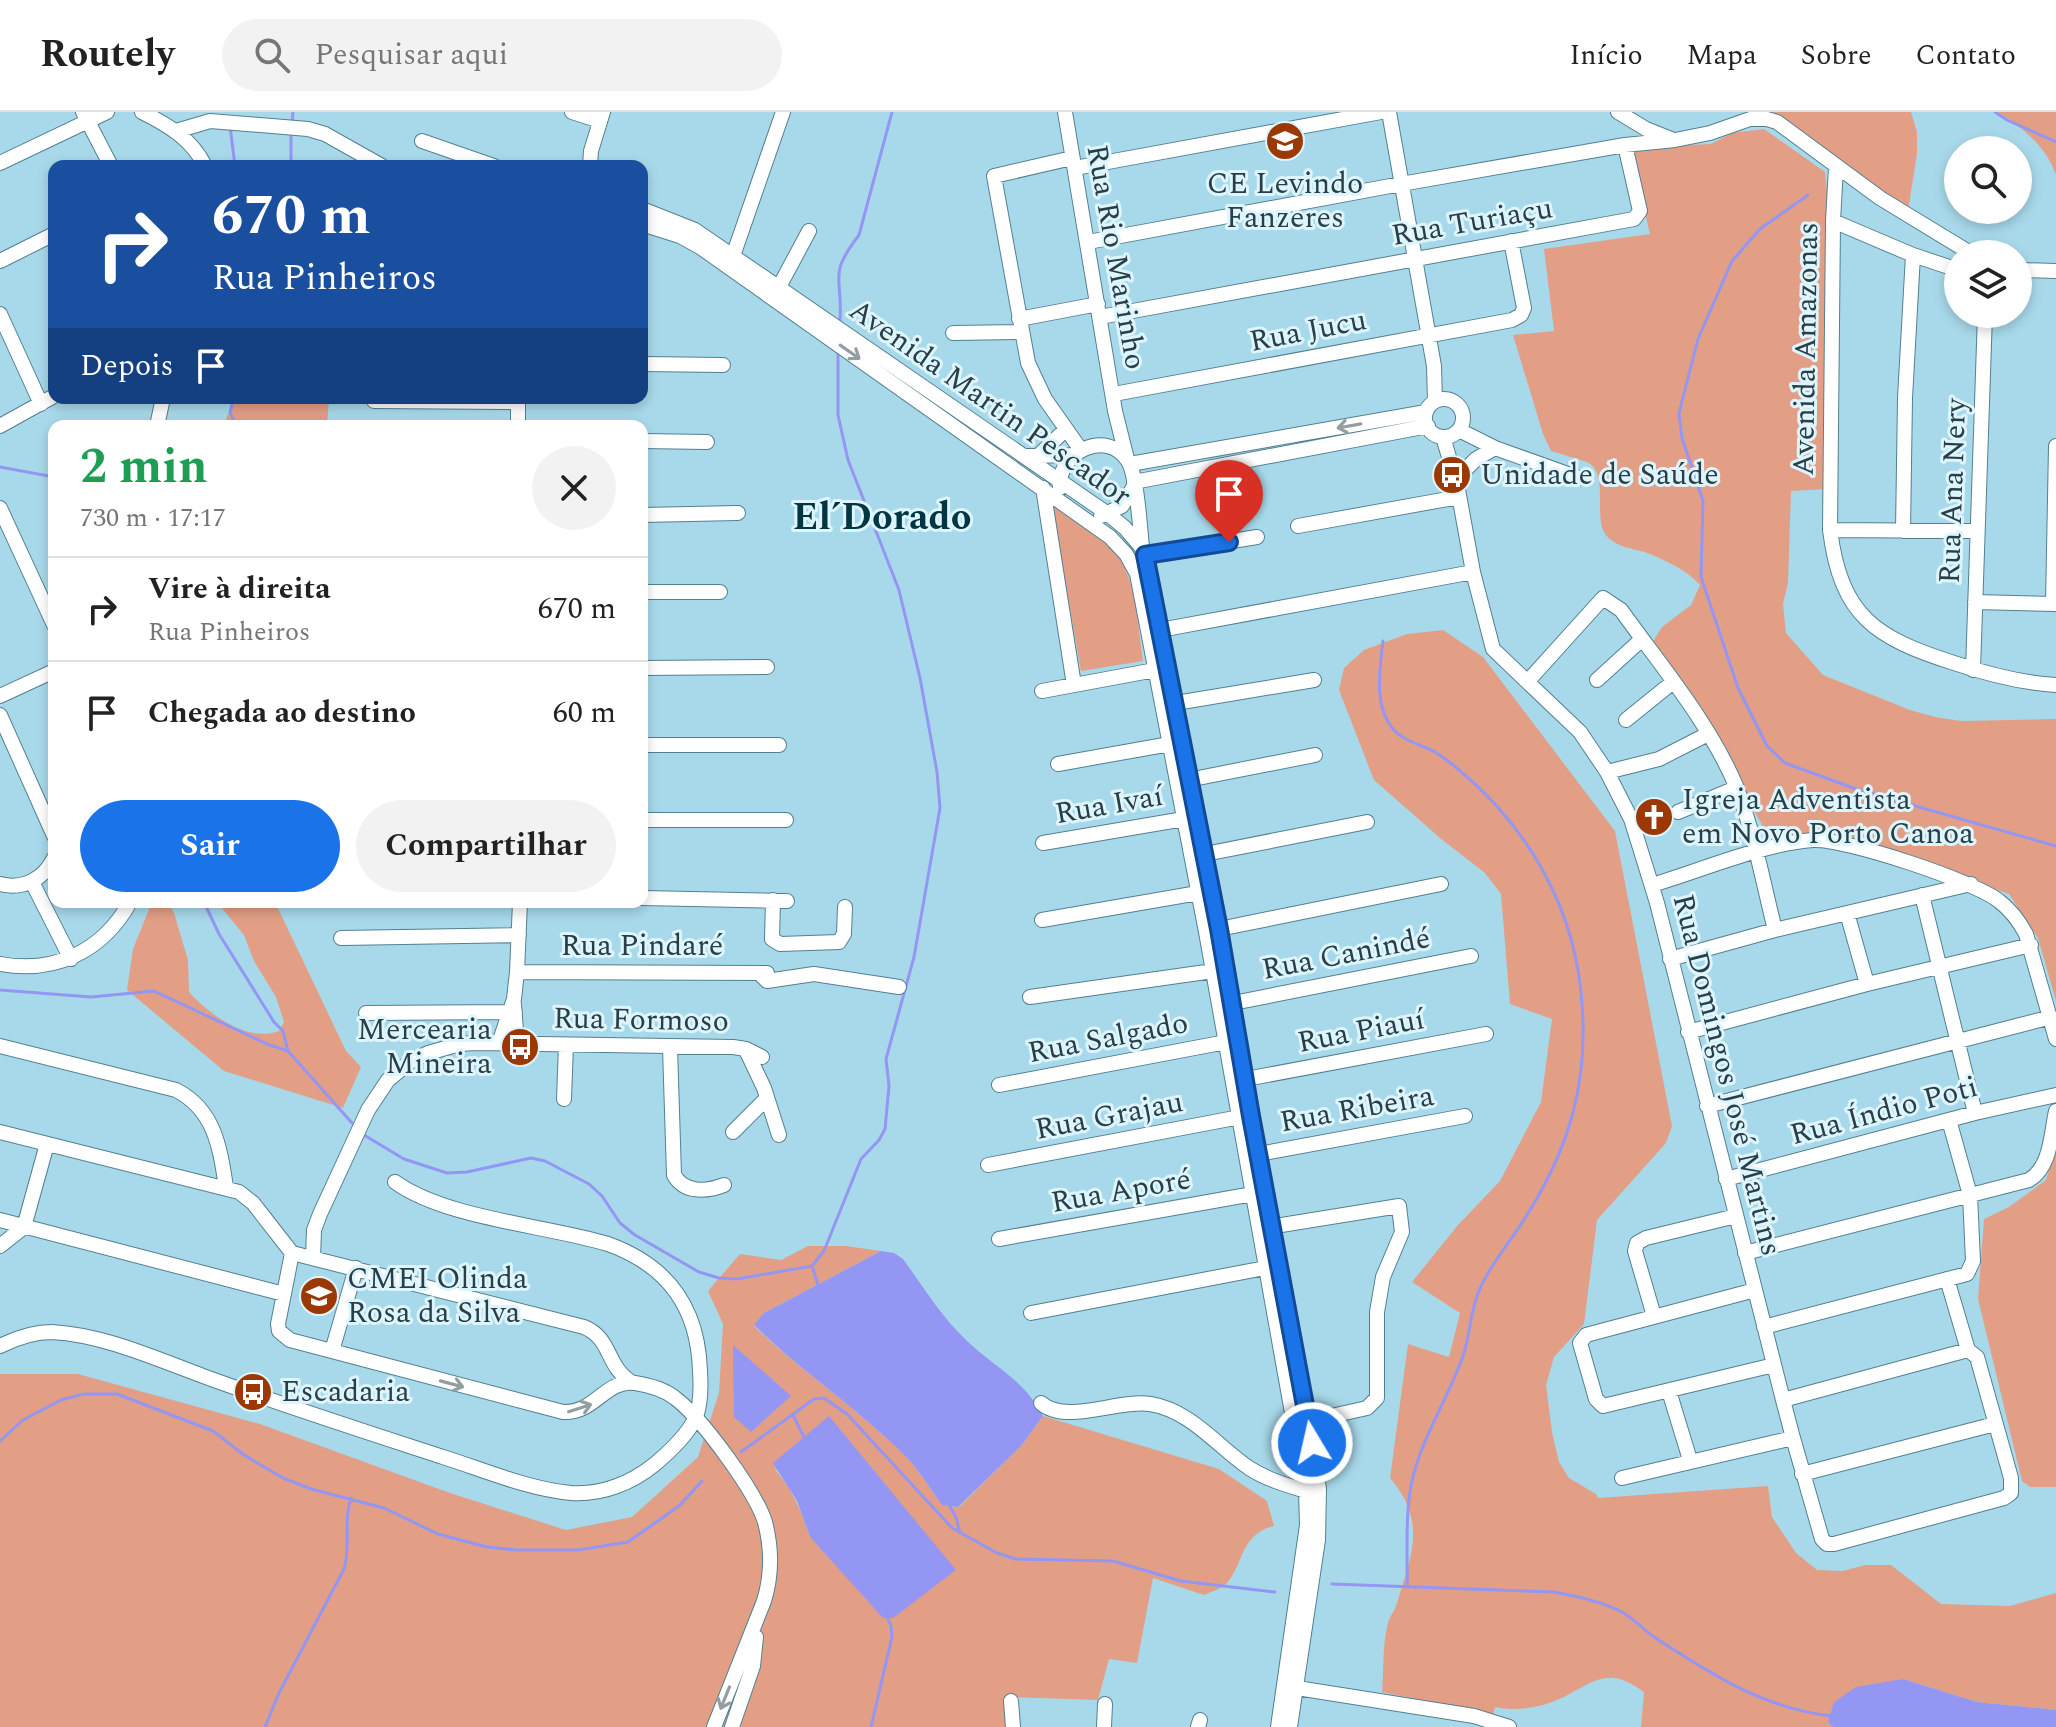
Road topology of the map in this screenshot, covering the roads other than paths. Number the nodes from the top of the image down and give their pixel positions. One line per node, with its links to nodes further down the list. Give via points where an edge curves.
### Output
1 (107, 112): 11 (street)
2 (142, 112): 12 (street)
3 (572, 112): 9 (street)
4 (783, 112): 34 (street)
5 (1065, 112): 22 (street, Rua Rio Marinho)
6 (1381, 112): 22 (street)
7 (1389, 112): 24 (street)
8 (1618, 112): 13 (street)
9 (602, 116): 16 (street)
10 (1746, 116): 13 (street, via 1710,133); 23 (street, via 1777,122)
11 (85, 117): 17 (street); 21 (street)
12 (176, 131): 18 (street); 19 (street, via 210,121 308,129)
13 (1675, 140): 15 (street)
14 (422, 141): 20 (street)
15 (1625, 145): 24 (street); 31 (street, Rua Turiaçu, via 1640,211 1637,218)
16 (590, 158)
17 (108, 160)
18 (201, 160)
19 (372, 160)
20 (477, 160)
21 (0, 163)
22 (1073, 163): 32 (street, Rua Rio Marinho); 43 (street, via 994,176)
23 (1836, 167): 26 (street, Avenida Amazonas); 30 (street)
24 (1401, 184): 32 (street); 35 (street)
25 (648, 211): 34 (street, Avenida Martin Pescador, via 688,226)
26 (1833, 221): 33 (street); 75 (street, Avenida Amazonas)
27 (648, 226): 67 (street, Avenida Martin Pescador, one-way to 67, via 700,247)
28 (809, 231): 40 (street)
29 (48, 237): 36 (street)
30 (1949, 240)
31 (1511, 241): 35 (street, Rua Turiaçu); 46 (street, Rua Jucu, via 1521,315)
32 (1088, 242): 41 (street, Rua Rio Marinho)
33 (1913, 255): 37 (street); 76 (street)
34 (733, 256): 40 (street, Avenida Martin Pescador)
35 (1414, 259): 41 (street, Rua Turiaçu); 46 (street)
36 (0, 261)
37 (1944, 265)
38 (2032, 270): 39 (street)
39 (2056, 271)
40 (779, 287): 61 (street, Avenida Martin Pescador)
41 (1099, 311): 43 (street, Rua Turiaçu); 49 (street, Rua Rio Marinho)
42 (0, 314): 50 (street)
43 (1020, 326): 45 (street, Rua Turiaçu); 54 (street, via 1031,372)
44 (1984, 328): 77 (street, Rua Ana Nery)
45 (953, 333)
46 (1427, 335): 49 (street, Rua Jucu); 51 (street, via 1434,366)
47 (648, 364): 48 (street)
48 (723, 365)
49 (1114, 394): 52 (street, Rua Rio Marinho)
50 (47, 400): 53 (street)
51 (1434, 410): 55 (street, via 1437,435); 55 (street, Rua Domingos José Martins, via 1458,405 1463,415); 62 (street, one-way to 62); 65 (street)
52 (1115, 411): 60 (street, Rua Rio Marinho, via 1108,431); 62 (street, Rua Rio Marinho)
53 (0, 426)
54 (1065, 430): 60 (street); 61 (street)
55 (1452, 434): 59 (street); 66 (street, Rua Domingos José Martins)
56 (648, 441): 57 (street)
57 (707, 442)
58 (2056, 446): 84 (street)
59 (1495, 448): 63 (street); 66 (street, via 1476,459)
60 (1082, 450): 61 (street); 62 (street, via 1111,447); 64 (street, via 1067,462)
61 (1030, 457): 64 (street, Avenida Martin Pescador)
62 (1129, 462): 65 (street)
63 (1579, 478)
64 (1059, 479): 68 (street); 71 (street, Avenida Martin Pescador)
65 (1134, 484): 71 (street, via 1122,506); 79 (street)
66 (1458, 486): 74 (street); 80 (street, Rua Domingos José Martins)
67 (1043, 488): 68 (street, Avenida Martin Pescador); 97 (street)
68 (1063, 504): 73 (street, Avenida Martin Pescador)
69 (0, 508): 85 (street)
70 (738, 513): 72 (street)
71 (1108, 514): 73 (street); 79 (street, Avenida Martin Pescador)
72 (648, 515)
73 (1085, 519): 90 (street, Avenida Martin Pescador, via 1118,544 1137,574)
74 (1298, 526)
75 (1830, 530): 76 (street); 91 (street, Avenida Amazonas, via 1839,576 1873,626 1901,645)
76 (1903, 531): 77 (street)
77 (1977, 531): 83 (street, Rua Ana Nery)
78 (1257, 537): 79 (street)
79 (1144, 552): 86 (street, Avenida Martin Pescador)
80 (1473, 572): 86 (street); 95 (street, Rua Domingos José Martins, via 1493,649)
81 (648, 592): 82 (street)
82 (720, 592)
83 (1975, 602): 84 (street); 91 (street, Rua Ana Nery)
84 (2055, 604)
85 (48, 612)
86 (1160, 630): 101 (street, Avenida Martin Pescador)
87 (1642, 639): 94 (street); 95 (street, via 1621,610 1603,598); 96 (street)
88 (767, 667): 89 (street)
89 (648, 668)
90 (1155, 670): 97 (street); 101 (street, Avenida Martin Pescador)
91 (1973, 670): 98 (street, Avenida Amazonas)
92 (48, 674): 100 (street)
93 (1314, 680): 101 (street)
94 (1597, 680)
95 (1528, 681): 110 (street, Rua Domingos José Martins, via 1580,732)
96 (1673, 682): 103 (street); 104 (street)
97 (1074, 685): 99 (street)
98 (2056, 685)
99 (1042, 691)
100 (0, 696)
101 (1168, 704): 105 (street, Avenida Martin Pescador); 111 (street, Avenida Martin Pescador)
102 (0, 715): 118 (street)
103 (1626, 720)
104 (1708, 734): 110 (street, via 1659,759); 112 (street)
105 (1170, 744): 109 (street); 114 (street, Avenida Martin Pescador)
106 (648, 745): 107 (street)
107 (779, 745)
108 (1315, 755): 111 (street)
109 (1058, 764)
110 (1607, 772): 127 (street, Rua Domingos José Martins, via 1631,819)
111 (1188, 780): 121 (street, Avenida Martin Pescador)
112 (1736, 788): 113 (street); 120 (street)
113 (1678, 812)
114 (1184, 819): 119 (street, Rua Ivaí); 121 (street, Avenida Martin Pescador)
115 (648, 820): 116 (street)
116 (786, 820)
117 (1367, 822): 121 (street)
118 (48, 823)
119 (1043, 843)
120 (1756, 853): 126 (street, via 1808,840 1839,843); 127 (street); 137 (street)
121 (1198, 855): 128 (street, Avenida Martin Pescador); 136 (street, Avenida Martin Pescador)
122 (48, 866): 123 (street)
123 (32, 882): 124 (street); 142 (street)
124 (0, 884)
125 (1441, 884): 136 (street)
126 (1971, 884): 129 (street); 140 (street, via 2009,909)
127 (1652, 885): 143 (street, Rua Domingos José Martins)
128 (1198, 893): 135 (street); 147 (street, Avenida Martin Pescador)
129 (1922, 895): 134 (street); 145 (street)
130 (648, 898): 131 (street, via 780,901 772,939 780,944 839,942)
131 (845, 907)
132 (125, 908): 142 (street, via 105,935)
133 (520, 908): 138 (street)
134 (1847, 913): 137 (street); 148 (street)
135 (1042, 920)
136 (1219, 929): 151 (street, Avenida Martin Pescador)
137 (1775, 930): 143 (street)
138 (519, 935): 139 (street); 146 (street)
139 (341, 938)
140 (2031, 945): 145 (street); 154 (street)
141 (1471, 956): 151 (street, Rua Canindé)
142 (76, 957): 144 (street, via 36,967)
143 (1670, 959): 155 (street, Rua Domingos José Martins)
144 (0, 964)
145 (1941, 967): 148 (street); 159 (street)
146 (517, 972): 149 (street, Rua Pindaré, via 763,973 767,981 814,974); 152 (street)
147 (1213, 975): 150 (street); 151 (street)
148 (1867, 984): 155 (street)
149 (899, 987)
150 (1030, 997)
151 (1226, 1006): 157 (street, Avenida Martin Pescador)
152 (512, 1007): 153 (street); 160 (street); 161 (street)
153 (366, 1013)
154 (2051, 1017): 158 (street); 159 (street)
155 (1688, 1032): 172 (street, Rua Domingos José Martins)
156 (1486, 1034): 167 (street, Rua Piauí)
157 (1232, 1039): 167 (street, Avenida Martin Pescador); 168 (street, Rua Salgado); 176 (street, Avenida Martin Pescador)
158 (2056, 1039)
159 (1957, 1040): 172 (street); 174 (street)
160 (499, 1043): 161 (street, Rua Formoso); 194 (street, Rua Formoso, via 444,1047 411,1061 388,1080 334,1178)
161 (517, 1044): 162 (street, Rua Formoso)
162 (566, 1045): 164 (street, Rua Formoso); 171 (street)
163 (0, 1046): 187 (street, via 185,1094 215,1132)
164 (670, 1048): 165 (street, Rua Formoso); 186 (street, via 674,1175 685,1187)
165 (746, 1049): 166 (street, Rua Formoso); 170 (street)
166 (762, 1057)
167 (1246, 1079): 182 (street, Avenida Martin Pescador)
168 (999, 1085)
169 (2056, 1095): 174 (street, Rua Índio Poti)
170 (767, 1098): 179 (street); 180 (street)
171 (564, 1099)
172 (1707, 1106): 184 (street, Rua Domingos José Martins)
173 (2056, 1111): 189 (street, via 2045,1164 2036,1176)
174 (1975, 1113): 177 (street, Rua Índio Poti)
175 (1465, 1116): 182 (street, Rua Ribeira)
176 (1240, 1117): 183 (street, Rua Grajau); 188 (street, Avenida Martin Pescador)
177 (1949, 1120): 184 (street, Rua Índio Poti); 189 (street)
178 (0, 1132): 181 (street)
179 (733, 1132)
180 (779, 1135)
181 (47, 1144): 187 (street); 192 (street)
182 (1259, 1154): 193 (street, Avenida Martin Pescador)
183 (988, 1165)
184 (1726, 1179): 190 (street, Rua Domingos José Martins)
185 (395, 1182): 219 (street, via 413,1195 449,1207 590,1238 648,1264 681,1298 693,1320 701,1388)
186 (724, 1185)
187 (226, 1187): 197 (street, via 253,1203)
188 (1253, 1194): 193 (street, Avenida Martin Pescador); 195 (street, Rua Aporé)
189 (1970, 1195): 198 (street); 203 (street, via 1973,1261 1967,1274)
190 (1736, 1216): 198 (street, Rua Domingos José Martins); 207 (street, via 1637,1243)
191 (0, 1220): 192 (street)
192 (24, 1227): 196 (street); 205 (street)
193 (1266, 1227): 201 (street, Avenida Martin Pescador); 220 (street, Avenida Martin Pescador); 220 (street, via 1399,1206 1402,1232 1378,1300 1375,1402)
194 (314, 1230): 197 (street); 199 (street)
195 (999, 1239)
196 (0, 1246)
197 (292, 1253): 199 (street); 202 (street)
198 (1745, 1253): 204 (street, Rua Domingos José Martins)
199 (313, 1258): 200 (street); 202 (street, via 299,1261)
200 (356, 1268): 210 (street); 212 (street, via 584,1327 598,1334)
201 (1265, 1268): 206 (street); 226 (street, Avenida Martin Pescador)
202 (288, 1272): 205 (street)
203 (1947, 1279): 208 (street); 211 (street)
204 (1755, 1290): 207 (street); 208 (street, Rua Domingos José Martins)
205 (284, 1294): 210 (street, via 278,1328 285,1338)
206 (1031, 1313)
207 (1654, 1316): 216 (street, via 1581,1340 1599,1404)
208 (1764, 1327): 213 (street, Rua Domingos José Martins)
209 (0, 1346): 219 (street, via 49,1332 87,1337 268,1400 569,1493 602,1491 639,1477)
210 (332, 1351): 215 (street, one-way to 215, via 563,1412 588,1407)
211 (1973, 1353): 217 (street); 221 (street)
212 (612, 1364): 214 (street); 215 (street)
213 (1774, 1365): 216 (street); 217 (street, Rua Domingos José Martins)
214 (633, 1383): 215 (street); 219 (street, via 673,1396)
215 (607, 1390)
216 (1669, 1391): 223 (street)
217 (1783, 1400): 222 (street, Rua Domingos José Martins)
218 (1041, 1403): 226 (street, via 1065,1412 1153,1404 1196,1425 1260,1475)
219 (695, 1419): 227 (street, via 740,1475 765,1524 770,1580)
220 (1309, 1421): 228 (street, Avenida Martin Pescador, via 1319,1523)
221 (1995, 1424): 224 (street); 224 (street, Rua Domingos José Martins, via 2011,1478 2012,1490 2004,1498 1834,1544 1820,1536)
222 (1793, 1438): 223 (street); 224 (street, Rua Domingos José Martins)
223 (1690, 1460): 225 (street)
224 (1802, 1474)
225 (1622, 1478)
226 (1306, 1491): 235 (street, Avenida Martin Pescador, via 1307,1525)
227 (759, 1617): 231 (street, one-way to 231); 232 (street, via 753,1666)
228 (1297, 1688): 236 (street, Avenida Martin Pescador); 237 (street, via 1474,1716)
229 (1011, 1701): 233 (street)
230 (1105, 1704): 234 (street)
231 (714, 1727)
232 (732, 1727)
233 (1013, 1727)
234 (1104, 1727)
235 (1278, 1727)
236 (1290, 1727)
237 (1509, 1727)

